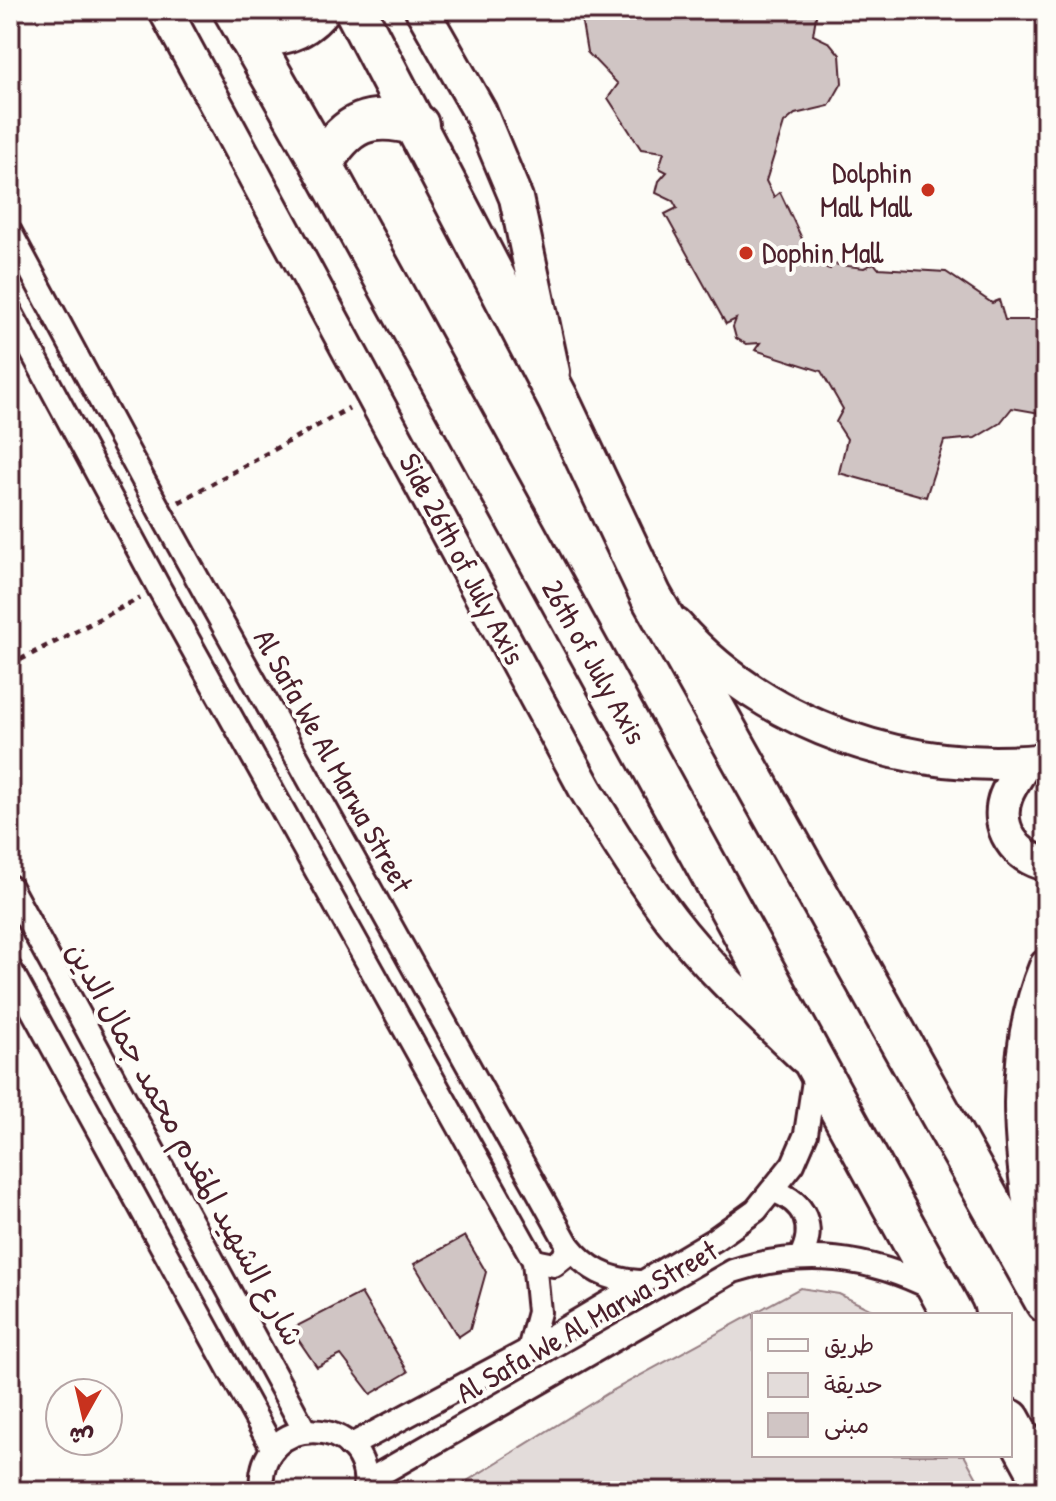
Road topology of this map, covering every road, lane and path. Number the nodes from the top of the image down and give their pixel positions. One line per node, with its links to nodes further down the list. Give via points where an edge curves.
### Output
1 (165, 10): 10 (street, Side 26th of July Axis)
2 (319, 10): 5 (highway, via 307,24 279,36)
3 (355, 10): 6 (highway)
4 (422, 10): 11 (street, via 480,112 516,198)
5 (241, 23): 7 (highway, 26th of July Axis)
6 (418, 125): 7 (highway, via 389,117 361,122 337,139); 11 (highway)
7 (322, 164): 24 (highway, 26th of July Axis)
8 (10, 232): 12 (street, Al Safa We Al Marwa Street)
9 (10, 311): 13 (street, Al Safa We Al Marwa Street)
10 (374, 394): 14 (path); 24 (street, Side 26th of July Axis, via 626,858 724,981)
11 (558, 399): 16 (highway)
12 (117, 431): 13 (street); 14 (street, Al Safa We Al Marwa Street)
13 (84, 448): 15 (street, Al Safa We Al Marwa Street)
14 (161, 513): 26 (street, Al Safa We Al Marwa Street)
15 (159, 588): 17 (path); 28 (street, Al Safa We Al Marwa Street)
16 (651, 596): 18 (street, via 717,664 796,716 839,735 915,756 978,764); 30 (highway)
17 (10, 665)
18 (1036, 761): 19 (street, via 1006,797 1005,828 1022,854)
19 (1046, 864)
20 (10, 887): 21 (street, شارع الشهيد المقدم محمد جمال الدين)
21 (17, 918): 34 (street, شارع الشهيد المقدم محمد جمال الدين)
22 (1046, 966): 30 (street, via 1024,1042 1019,1101)
23 (10, 969): 36 (street)
24 (815, 1068): 25 (street, Al Safa We Al Marwa Street, via 806,1134); 31 (highway, 26th of July Axis)
25 (774, 1191): 27 (street, via 798,1204 806,1216 809,1230); 29 (street, Al Safa We Al Marwa Street, via 736,1226)
26 (568, 1245): 28 (street, via 554,1265); 29 (street, Al Safa We Al Marwa Street, via 591,1268)
27 (801, 1256): 31 (street, Al Safa We Al Marwa Street, via 885,1267); 38 (street, Al Safa We Al Marwa Street, via 733,1271)
28 (534, 1261): 32 (street, Al Safa We Al Marwa Street, via 539,1312)
29 (639, 1282): 32 (street, Al Safa We Al Marwa Street)
30 (1045, 1300)
31 (947, 1304)
32 (529, 1350): 35 (street, Al Safa We Al Marwa Street)
33 (1012, 1424): 37 (highway)
34 (305, 1431): 35 (street, via 321,1431); 36 (street)
35 (350, 1446): 38 (street, via 364,1469)
36 (273, 1449): 39 (street, via 264,1463)
37 (1046, 1486)
38 (365, 1487)
39 (262, 1491)

